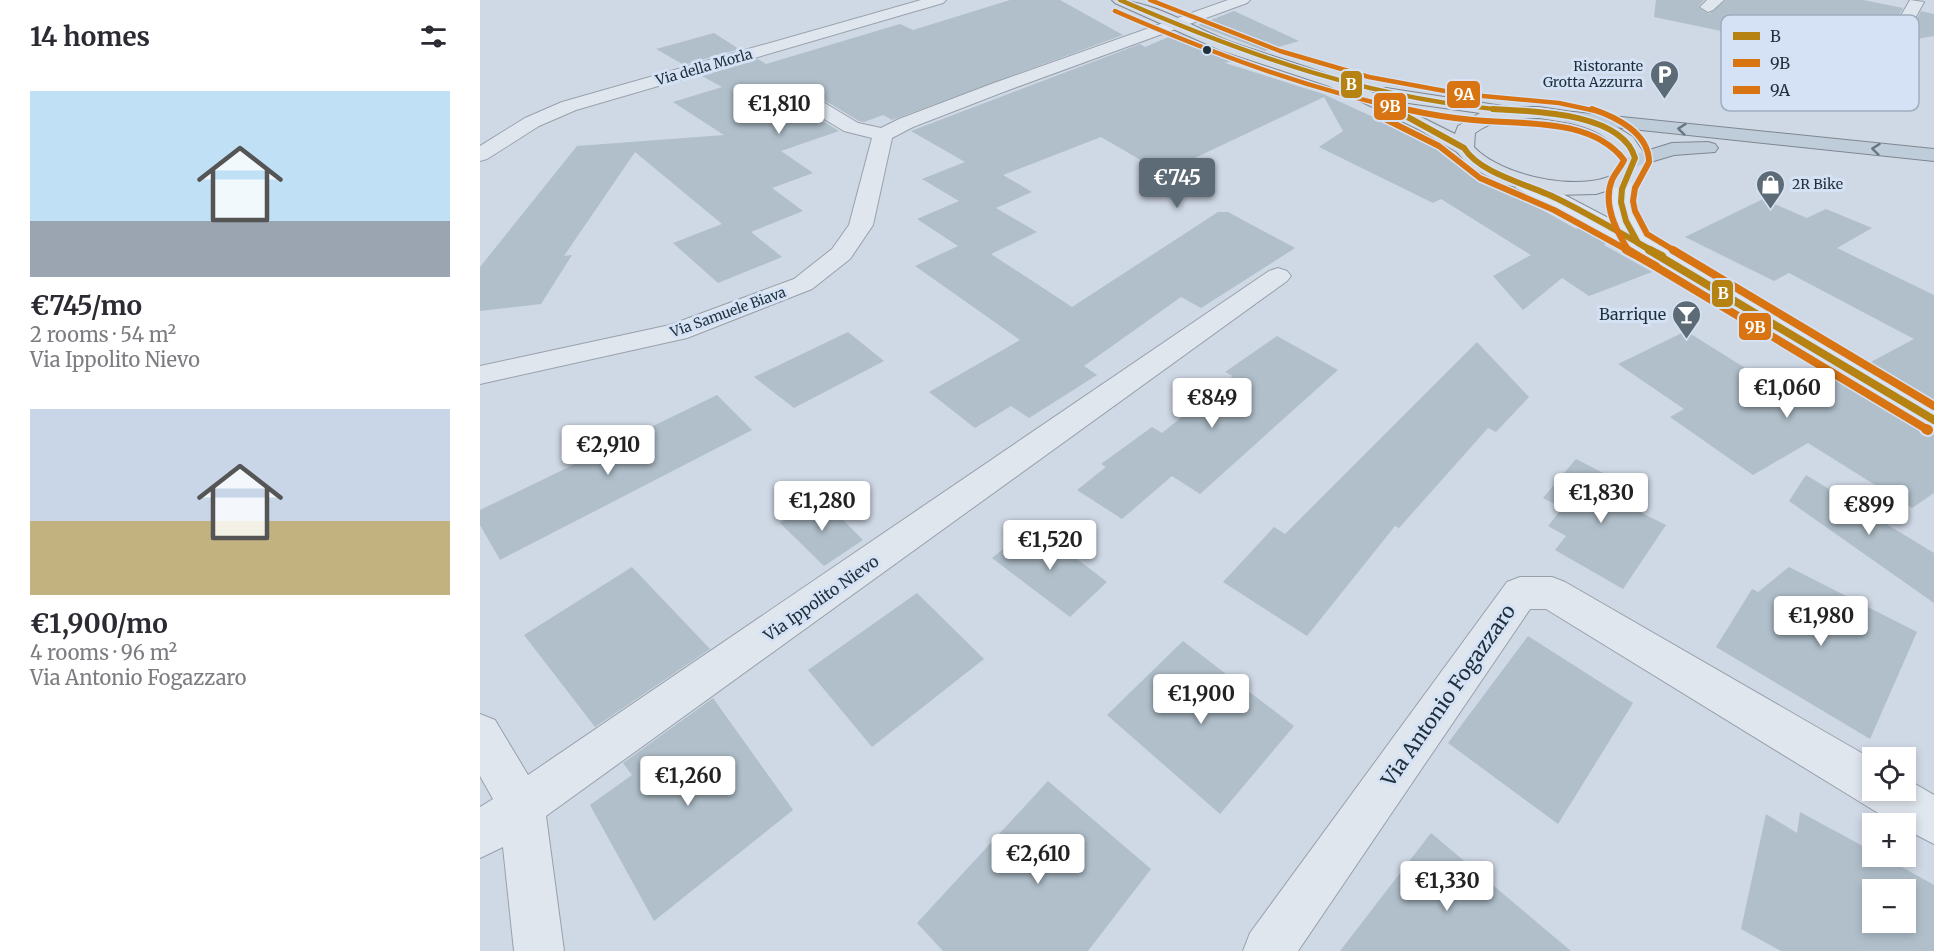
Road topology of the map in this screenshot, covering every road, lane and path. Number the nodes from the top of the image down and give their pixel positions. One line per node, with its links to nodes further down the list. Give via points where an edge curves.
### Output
1 (938, 0): 14 (street, Via della Morla, via 569,106 532,122)
2 (1120, 0): 7 (main road)
3 (1242, 0): 7 (street)
4 (1912, 1): 5 (street); 6 (street)
5 (1934, 5)
6 (1906, 15)
7 (1174, 24): 8 (main road); 12 (street, via 916,119)
8 (1335, 82): 10 (main road, via 1423,101); 13 (main road, via 1412,117)
9 (811, 103): 12 (street, via 851,127)
10 (1519, 112): 11 (main road); 13 (main road, via 1485,117 1469,126 1462,136)
11 (1573, 117): 15 (highway, one-way to 11); 16 (main road, via 1598,125 1632,148)
12 (884, 135): 21 (street, Via Samuele Biava, via 861,225 841,254 803,284 677,332)
13 (1464, 148): 18 (main road, via 1486,168)
14 (480, 155)
15 (1934, 155)
16 (1632, 169): 17 (highway, via 1665,150 1689,147); 18 (main road, via 1608,185 1583,189); 19 (street, via 1622,189 1622,202)
17 (1934, 171)
18 (1524, 183): 19 (street)
19 (1638, 243): 22 (street)
20 (1278, 276): 26 (street, Via Ippolito Nievo)
21 (480, 375)
22 (1934, 420)
23 (480, 734): 26 (street)
24 (1862, 778): 30 (street, Via Antonio Fogazzaro, via 1552,593 1521,593)
25 (1901, 801): 27 (street)
26 (522, 807): 28 (street, Via Ippolito Nievo); 29 (street)
27 (1934, 821)
28 (480, 835)
29 (539, 951)
30 (1268, 951)

